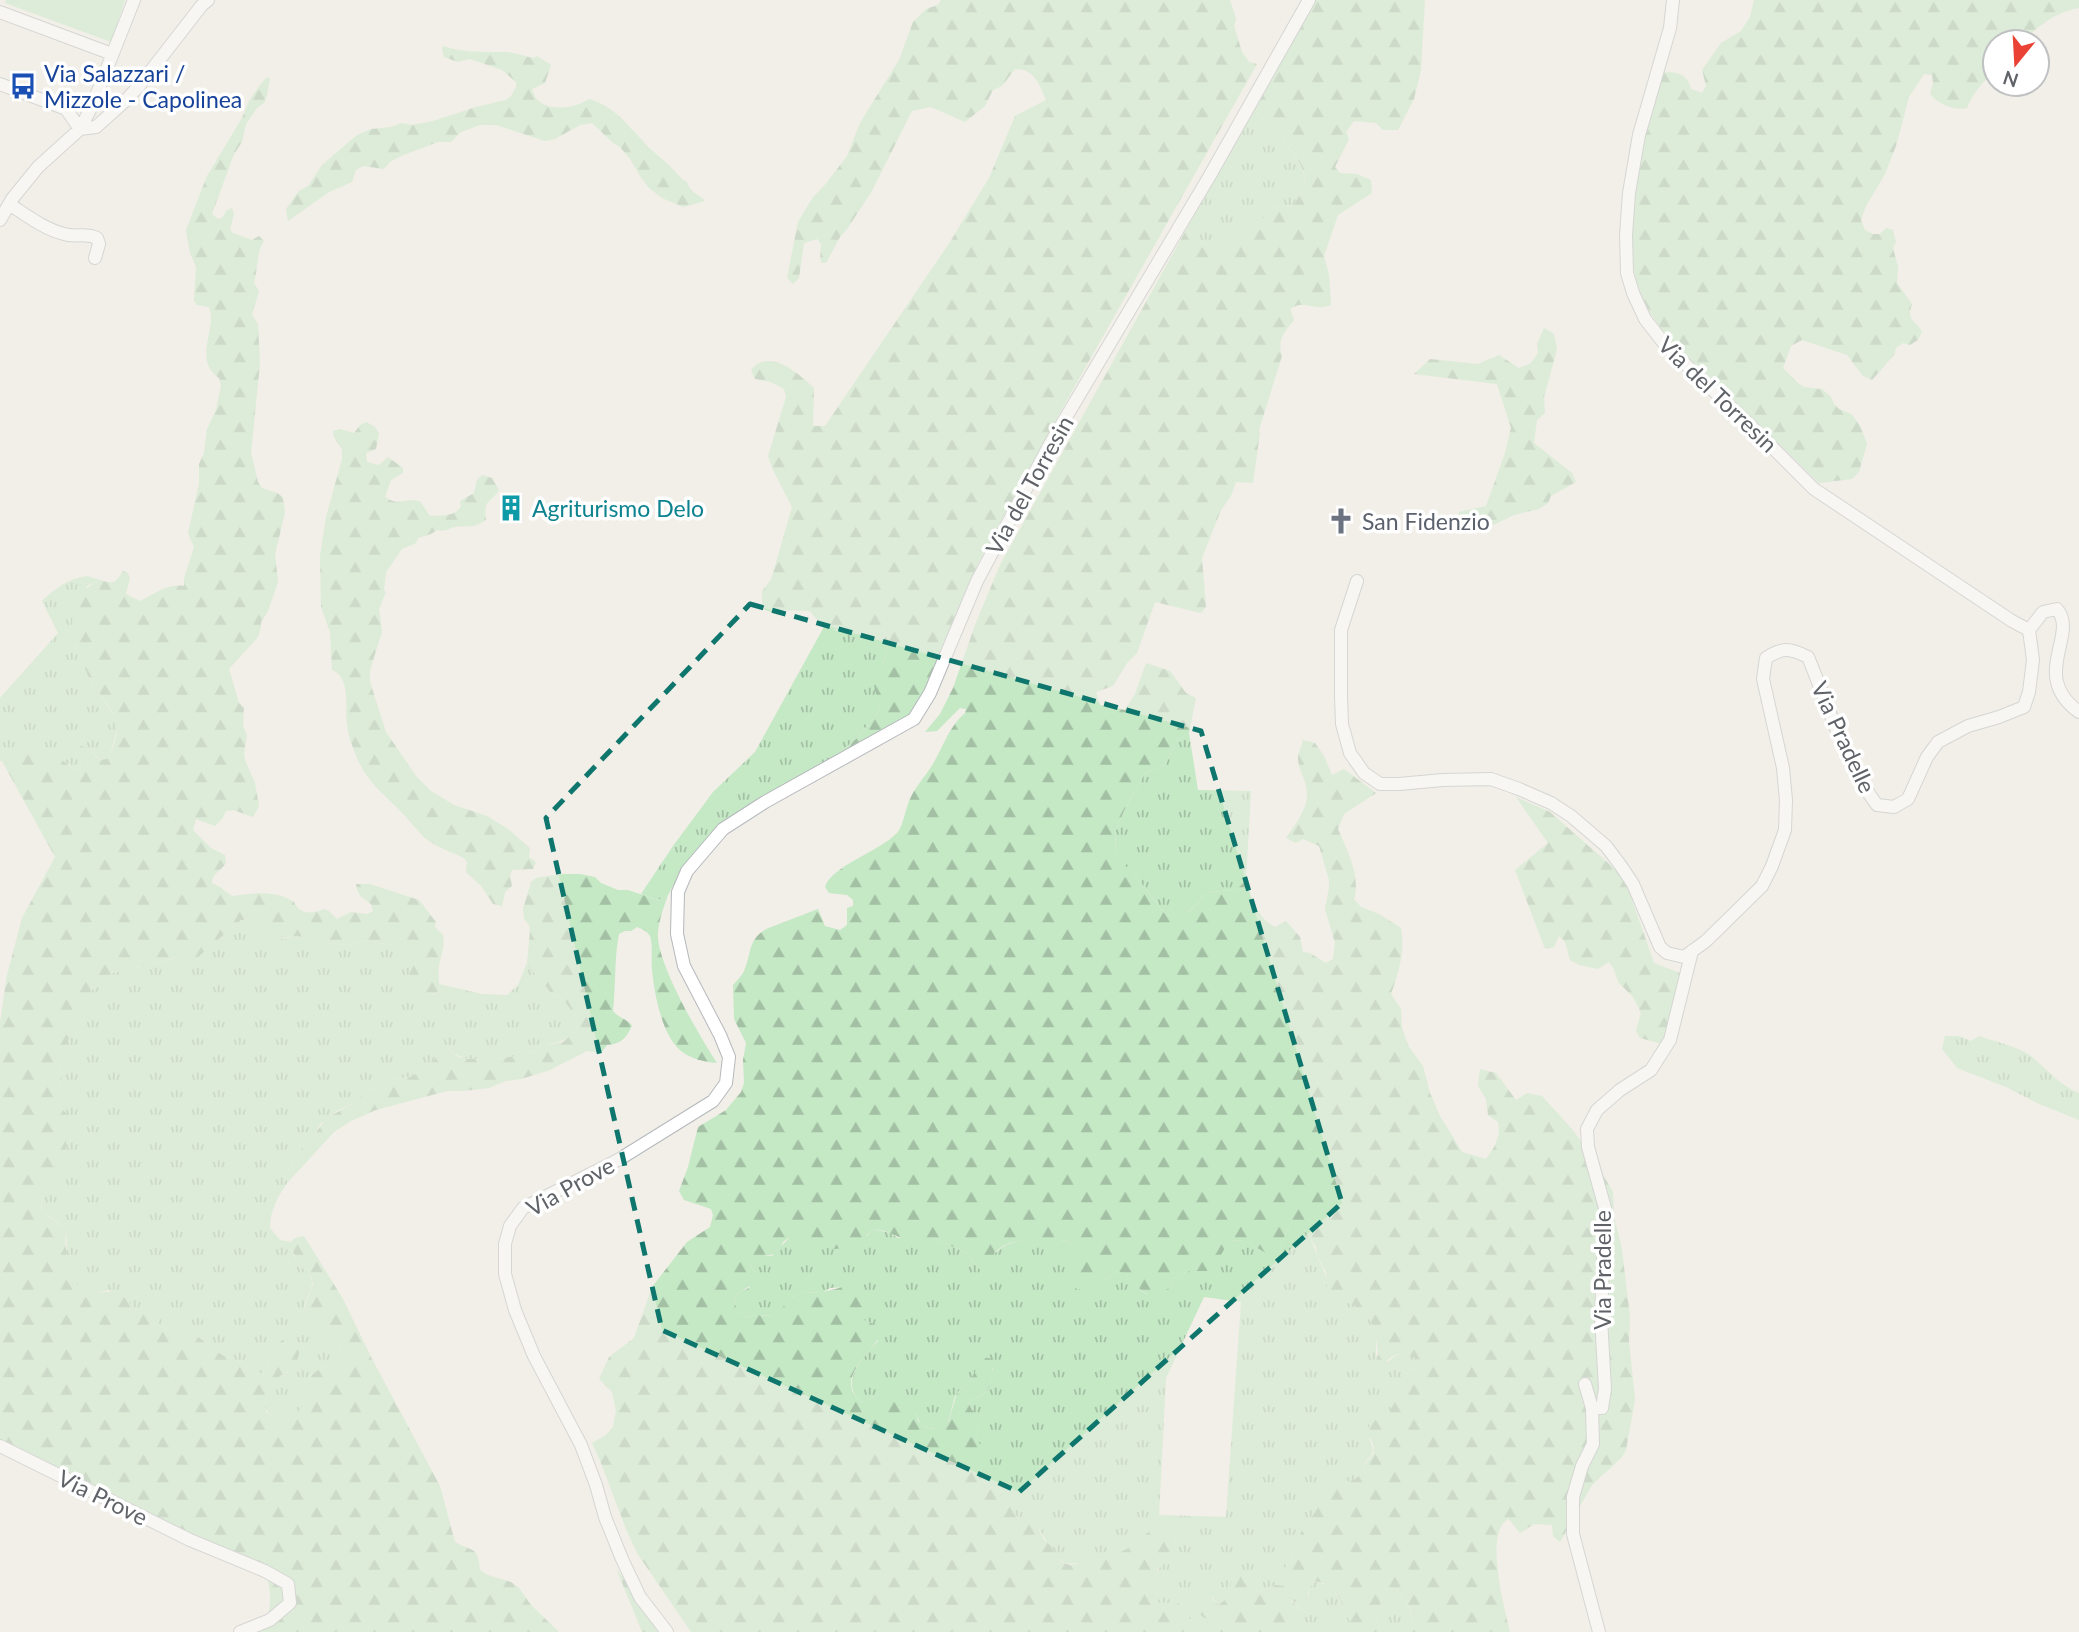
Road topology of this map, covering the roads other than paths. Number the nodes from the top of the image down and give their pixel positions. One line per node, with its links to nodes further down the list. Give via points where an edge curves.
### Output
1 (134, 0): 6 (street)
2 (208, 0): 8 (street, via 125,101 96,127)
3 (1309, 0): 17 (street, Via del Torresin, via 1050,444 977,581 930,693 914,719 723,829 687,871)
4 (1673, 0): 14 (street, Via del Torresin, via 1629,193 1628,274 1645,319 1666,346 1814,489)
5 (0, 12): 6 (street)
6 (112, 54): 8 (street)
7 (0, 83): 8 (street, via 66,109)
8 (80, 129): 9 (street, via 38,167)
9 (9, 204): 10 (street); 11 (street, via 56,232 97,239)
10 (0, 220)
11 (95, 258)
12 (1357, 582): 18 (street, via 1341,630 1342,724 1350,753 1364,773 1380,784 1491,779 1551,803 1606,846 1633,884 1660,947 1675,956)
13 (2077, 625): 14 (street, via 2057,609 2043,612)
14 (2029, 630): 18 (street, Via Pradelle, via 2033,660 2024,707 1968,726 1938,742 1908,799 1894,807 1877,804 1862,784 1808,657 1779,650 1766,659 1763,679 1783,768 1785,830 1762,886)
15 (2072, 653): 16 (street, via 2062,693)
16 (2079, 712)
17 (678, 892): 23 (street, Via Prove, via 677,934 684,966 729,1057 726,1083 713,1101 628,1154 523,1208 510,1226 505,1244 505,1274 514,1310 581,1445 605,1517 640,1597)
18 (1692, 951): 20 (street, Via Pradelle, via 1670,1040 1651,1070 1597,1110 1587,1129 1605,1208 1601,1318 1605,1390 1602,1408)
19 (1585, 1384): 20 (street, Via Pradelle)
20 (1592, 1408): 24 (street, Via Pradelle, via 1593,1444 1573,1497 1573,1534)
21 (0, 1446): 22 (street, Via Prove, via 288,1584 290,1603 270,1620)
22 (240, 1632)
23 (667, 1632)
24 (1599, 1632)

